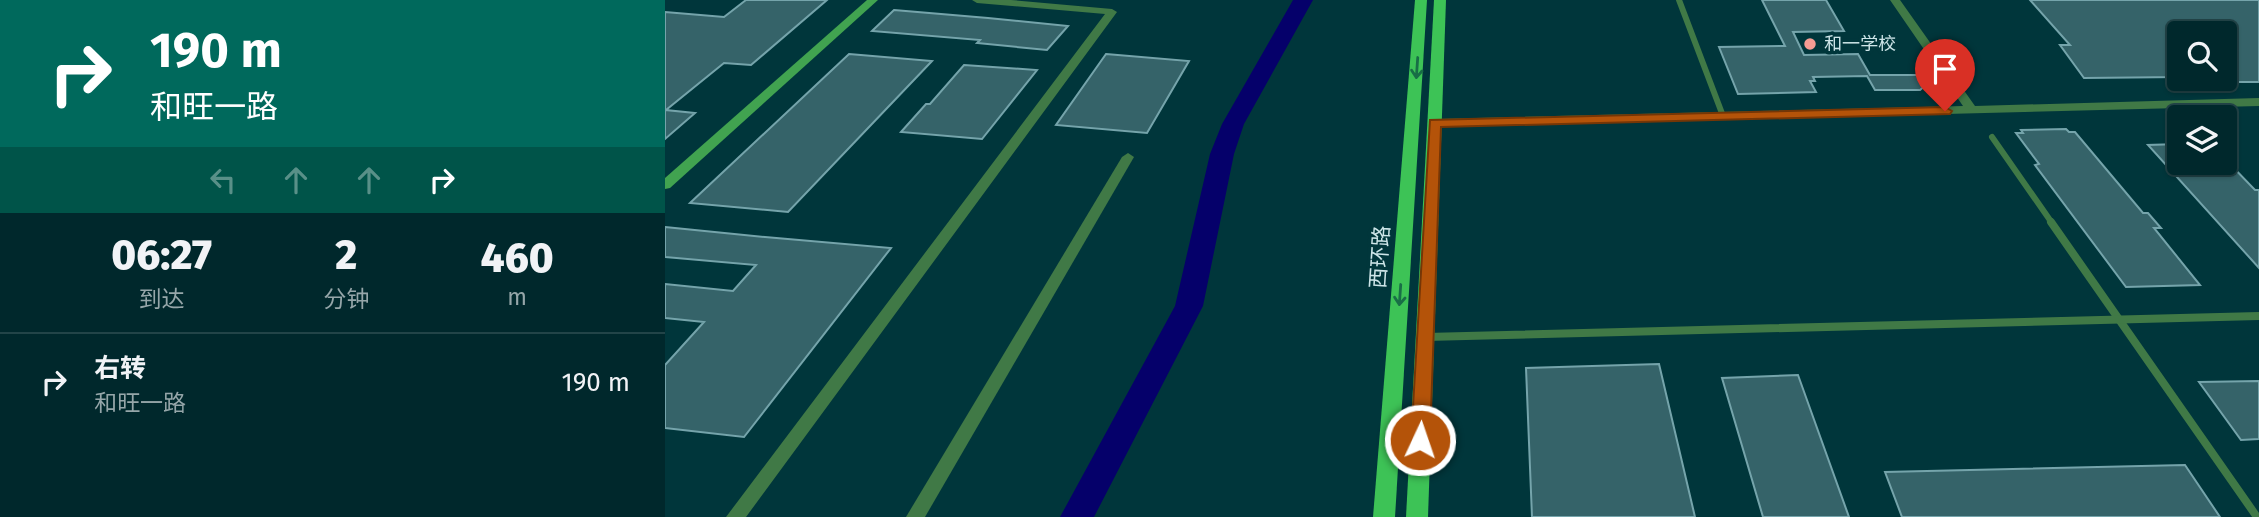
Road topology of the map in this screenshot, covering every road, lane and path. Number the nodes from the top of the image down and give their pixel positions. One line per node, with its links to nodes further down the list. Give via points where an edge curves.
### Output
1 (873, 0): 13 (street)
2 (977, 0): 17 (street, via 1112,12)
3 (1422, 0): 19 (main road, 西环路, one-way to 19)
4 (1440, 0): 10 (main road)
5 (1679, 0): 9 (lane)
6 (1895, 0): 8 (street)
7 (2259, 102): 8 (street)
8 (1973, 111): 9 (street)
9 (1723, 116): 10 (street)
10 (1435, 123): 16 (main road)
11 (1991, 137): 15 (lane)
12 (1128, 157): 18 (street)
13 (665, 186)
14 (2259, 316): 15 (lane)
15 (2119, 320): 16 (lane); 21 (lane)
16 (1425, 337): 20 (main road)
17 (734, 517)
18 (915, 517)
19 (1384, 517)
20 (1417, 517)
21 (2257, 517)

